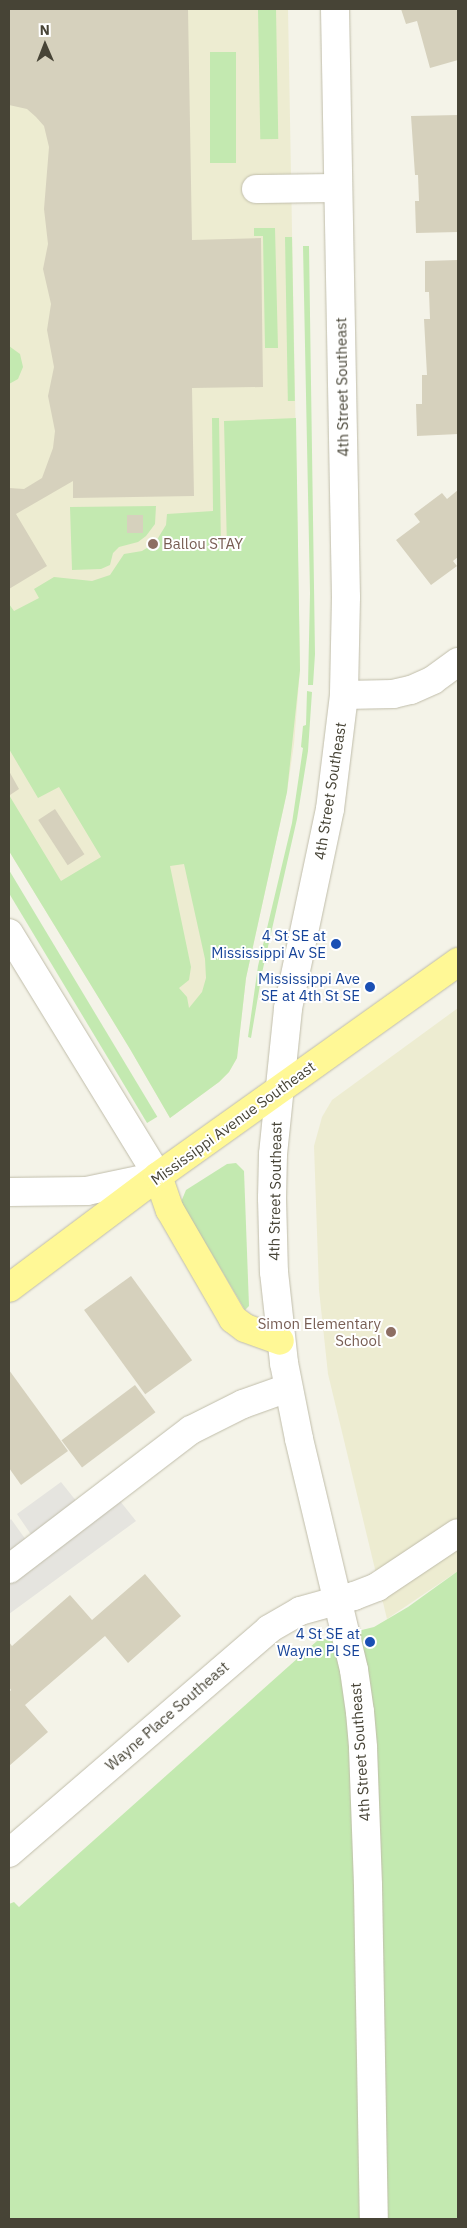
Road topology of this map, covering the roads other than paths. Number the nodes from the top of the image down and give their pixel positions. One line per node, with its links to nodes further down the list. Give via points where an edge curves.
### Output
1 (335, 9): 2 (street, 4th Street Southeast)
2 (338, 188): 3 (street); 5 (street, 4th Street Southeast, via 346,597)
3 (256, 189)
4 (458, 662): 5 (street, via 433,680 411,690)
5 (344, 696): 8 (street, 4th Street Southeast, via 330,809 288,1009)
6 (9, 934): 9 (street)
7 (458, 962): 8 (main road, Mississippi Avenue Southeast)
8 (278, 1091): 9 (main road, Mississippi Avenue Southeast); 12 (street, 4th Street Southeast, via 272,1198)
9 (158, 1176): 10 (street, via 87,1191); 11 (main road, Mississippi Avenue Southeast); 12 (main road, via 170,1210 233,1319 244,1328)
10 (9, 1192)
11 (9, 1288)
12 (280, 1341): 13 (street, 4th Street Southeast)
13 (288, 1388): 15 (street, via 243,1404 191,1430); 16 (street, 4th Street Southeast)
14 (458, 1533): 16 (street, Wayne Place Southeast, via 382,1584)
15 (9, 1569)
16 (338, 1601): 17 (street, Wayne Place Southeast, via 300,1611 269,1629); 18 (street, 4th Street Southeast, via 354,1670 363,1748)
17 (9, 1853)
18 (374, 2219)

